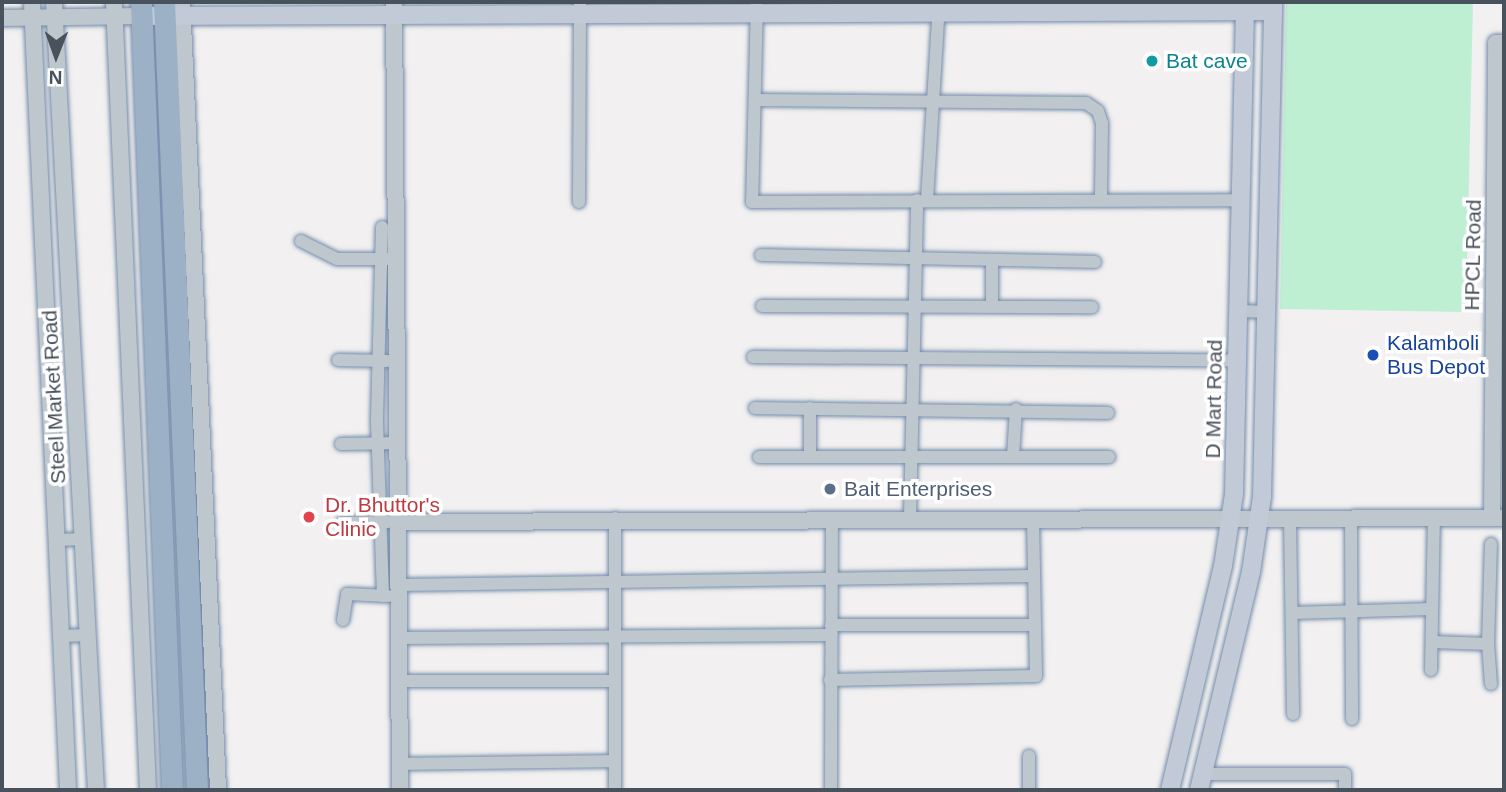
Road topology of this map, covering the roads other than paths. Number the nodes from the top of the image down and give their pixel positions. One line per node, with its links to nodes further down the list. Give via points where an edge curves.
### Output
1 (1245, 6): 2 (main road); 4 (main road); 18 (main road, D Mart Road)
2 (1273, 6): 36 (main road)
3 (757, 7): 4 (main road); 6 (main road); 14 (street)
4 (939, 7): 15 (street)
5 (394, 8): 6 (main road); 10 (main road); 26 (street)
6 (580, 8): 19 (street)
7 (54, 9): 8 (street); 11 (street); 29 (street, Steel Market Road)
8 (114, 9): 9 (street); 103 (street)
9 (142, 9): 10 (main road); 104 (highway)
10 (173, 9): 105 (highway); 106 (street)
11 (32, 10): 12 (street); 30 (street, Steel Market Road)
12 (2, 19)
13 (1504, 43): 20 (street, HPCL Road, via 1496,43)
14 (755, 100): 15 (street); 17 (street, via 752,202)
15 (932, 100): 16 (street, via 1086,103 1098,111 1102,123); 17 (street)
16 (1101, 199): 17 (street); 18 (street)
17 (922, 200): 24 (street)
18 (1241, 200): 35 (main road, D Mart Road)
19 (579, 201)
20 (1499, 208): 46 (street, HPCL Road)
21 (382, 228): 25 (street)
22 (301, 241): 25 (street, via 337,259)
23 (761, 255): 24 (street)
24 (917, 256): 27 (street); 31 (street)
25 (381, 259): 26 (street); 41 (street)
26 (398, 259): 42 (street)
27 (992, 260): 28 (street); 32 (street)
28 (1095, 262)
29 (70, 296): 30 (street); 71 (street, Steel Market Road)
30 (45, 298): 72 (street, Steel Market Road)
31 (915, 303): 32 (street); 33 (street); 37 (street)
32 (992, 304): 34 (street)
33 (762, 306)
34 (1092, 307)
35 (1239, 311): 36 (street); 39 (main road, D Mart Road)
36 (1268, 312): 65 (main road)
37 (915, 356): 38 (street); 39 (street); 45 (street)
38 (753, 357)
39 (1238, 359): 64 (main road, D Mart Road)
40 (338, 360): 41 (street)
41 (380, 361): 42 (street); 49 (street)
42 (398, 361): 50 (street)
43 (755, 408): 44 (street)
44 (810, 408): 45 (street); 55 (street)
45 (913, 408): 47 (street); 52 (street)
46 (1499, 408): 57 (street, HPCL Road)
47 (1016, 409): 48 (street); 53 (street)
48 (1108, 413)
49 (378, 443): 50 (street); 51 (street); 70 (street)
50 (398, 443): 68 (street)
51 (341, 444)
52 (911, 456): 53 (street); 55 (street); 62 (street)
53 (1013, 456): 56 (street)
54 (759, 457): 55 (street)
55 (810, 457)
56 (1109, 457)
57 (1498, 458): 66 (street, HPCL Road)
58 (1352, 517): 59 (street); 67 (street); 79 (street)
59 (1434, 517): 66 (street); 78 (street)
60 (615, 518): 61 (street); 68 (street); 75 (street)
61 (832, 518): 62 (street); 76 (street)
62 (910, 518): 63 (street)
63 (1032, 518): 64 (street); 74 (street)
64 (1231, 518): 65 (street); 111 (main road, D Mart Road)
65 (1259, 518): 67 (street); 100 (main road)
66 (1498, 518)
67 (1290, 519): 80 (street)
68 (398, 522): 70 (street); 77 (street)
69 (342, 523): 70 (street)
70 (381, 523): 77 (street)
71 (83, 539): 72 (street); 84 (street, Steel Market Road)
72 (57, 540): 85 (street, Steel Market Road)
73 (1491, 544): 89 (street)
74 (1034, 576): 76 (street); 82 (street)
75 (615, 580): 76 (street); 77 (street); 86 (street)
76 (831, 580): 83 (street)
77 (394, 592): 81 (street, via 347,594); 87 (street)
78 (1432, 609): 79 (street); 88 (street)
79 (1352, 612): 80 (street); 96 (street)
80 (1292, 613): 95 (street)
81 (344, 620)
82 (1034, 625): 83 (street); 91 (street, via 1036,676)
83 (830, 630): 86 (street); 91 (street)
84 (88, 635): 85 (street); 102 (street, Steel Market Road)
85 (61, 636): 101 (street, Steel Market Road)
86 (615, 636): 87 (street); 93 (street)
87 (399, 638): 92 (street)
88 (1432, 642): 89 (street); 90 (street)
89 (1488, 644): 94 (street)
90 (1431, 670)
91 (830, 680): 109 (street)
92 (399, 681): 93 (street); 99 (street)
93 (615, 681): 98 (street)
94 (1491, 684)
95 (1293, 714)
96 (1352, 719)
97 (1029, 756): 110 (street)
98 (615, 761): 99 (street); 108 (street)
99 (400, 764): 107 (street)
100 (1201, 782): 112 (street, via 1345,774)
101 (68, 790)
102 (96, 790)
103 (148, 790)
104 (172, 790)
105 (197, 790)
106 (218, 790)
107 (400, 790)
108 (615, 790)
109 (831, 790)
110 (1029, 790)
111 (1170, 790)
112 (1345, 790)

